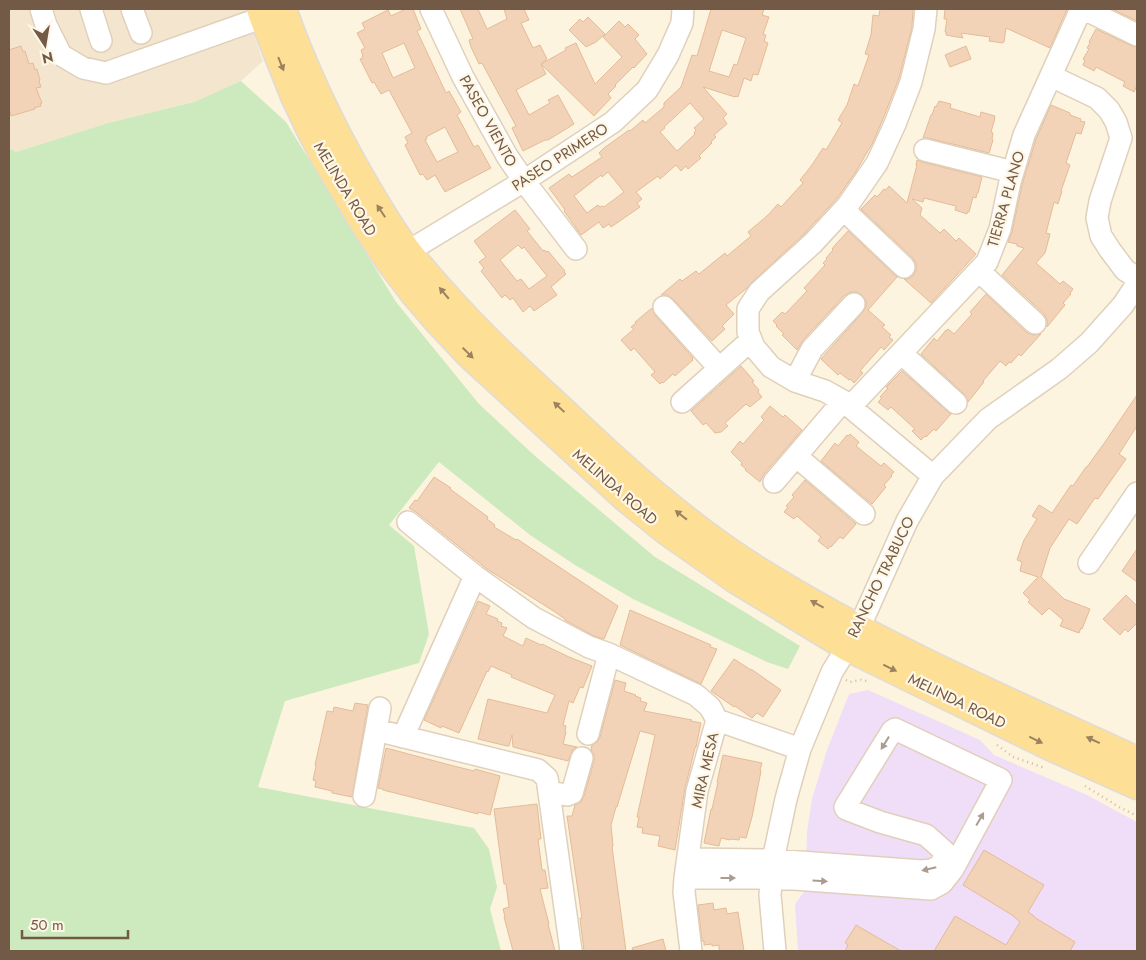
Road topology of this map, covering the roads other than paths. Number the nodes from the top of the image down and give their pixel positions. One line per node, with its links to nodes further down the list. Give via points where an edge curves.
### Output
1 (41, 9): 8 (street, via 61,54 83,68 106,73)
2 (91, 9): 11 (street)
3 (132, 9): 9 (street)
4 (431, 9): 15 (street, PASEO VIENTO, via 463,77)
5 (683, 9): 15 (street, PASEO PRIMERO, via 682,23 668,56 647,90 613,122)
6 (926, 9): 16 (street, via 911,82 895,124 877,163)
7 (1083, 9): 10 (street); 12 (street, TIERRA PLANO)
8 (275, 11): 18 (main road, MELINDA ROAD, via 294,94 309,128 362,221)
9 (142, 33)
10 (1137, 35)
11 (102, 41)
12 (1051, 76): 14 (street, TIERRA PLANO, via 1024,135); 21 (street, via 1097,98 1116,122 1120,138 1097,218 1101,236 1110,250 1125,270)
13 (925, 150): 14 (street)
14 (1013, 172): 20 (street, TIERRA PLANO, via 1000,229 987,262)
15 (524, 182): 17 (street, PASEO VIENTO); 18 (street, PASEO PRIMERO)
16 (844, 210): 19 (street); 26 (street, via 759,292 748,310)
17 (576, 249)
18 (399, 257): 41 (main road, MELINDA ROAD, via 413,293 437,321 469,355 626,499 734,580)
19 (904, 266)
20 (979, 271): 25 (street); 27 (street, TIERRA PLANO)
21 (1137, 278)
22 (1137, 284): 34 (street, RANCHO TRABUCO, via 1089,343 1059,369 988,419)
23 (854, 304): 29 (street, via 812,349)
24 (664, 307): 28 (street)
25 (1035, 323)
26 (751, 340): 28 (street); 29 (street, via 771,367)
27 (901, 353): 31 (street); 32 (street, TIERRA PLANO)
28 (719, 368): 30 (street)
29 (795, 381): 32 (street, via 825,391)
30 (682, 402)
31 (956, 403)
32 (846, 404): 33 (street, TIERRA PLANO); 34 (street)
33 (796, 456): 35 (street, TIERRA PLANO); 37 (street)
34 (933, 476): 41 (street, RANCHO TRABUCO, via 907,521)
35 (774, 482)
36 (1137, 493): 39 (street)
37 (864, 514)
38 (408, 522): 40 (street, MIRA MESA)
39 (1089, 563)
40 (475, 576): 42 (street, MIRA MESA, via 541,622 588,647); 47 (street)
41 (853, 637): 48 (street, RANCHO TRABUCO, via 832,672); 50 (main road, MELINDA ROAD, one-way to 41, via 965,681); 51 (main road, MELINDA ROAD, one-way to 51, via 1041,743)
42 (609, 654): 44 (street, MIRA MESA, via 696,695 710,707); 46 (street)
43 (380, 708): 45 (street)
44 (717, 720): 48 (street); 56 (street, MIRA MESA, via 697,791)
45 (376, 730): 47 (street); 53 (street)
46 (588, 734)
47 (403, 738): 52 (street, via 538,770 548,778)
48 (800, 748): 57 (street, RANCHO TRABUCO)
49 (582, 758): 52 (street, via 572,794)
50 (1137, 760)
51 (1137, 786)
52 (549, 792): 58 (street)
53 (364, 796)
54 (926, 835): 55 (street); 55 (street, one-way to 54, via 1000,779 895,729 844,807 880,822); 57 (street, one-way to 57, via 945,852 942,864 932,870)
55 (966, 842): 57 (street, one-way to 55, via 794,879 931,889 948,877)
56 (686, 868): 57 (street, via 756,878); 59 (street, MIRA MESA, via 684,892)
57 (772, 870): 60 (street, RANCHO TRABUCO, via 770,895)
58 (571, 951)
59 (691, 951)
60 (774, 951)

